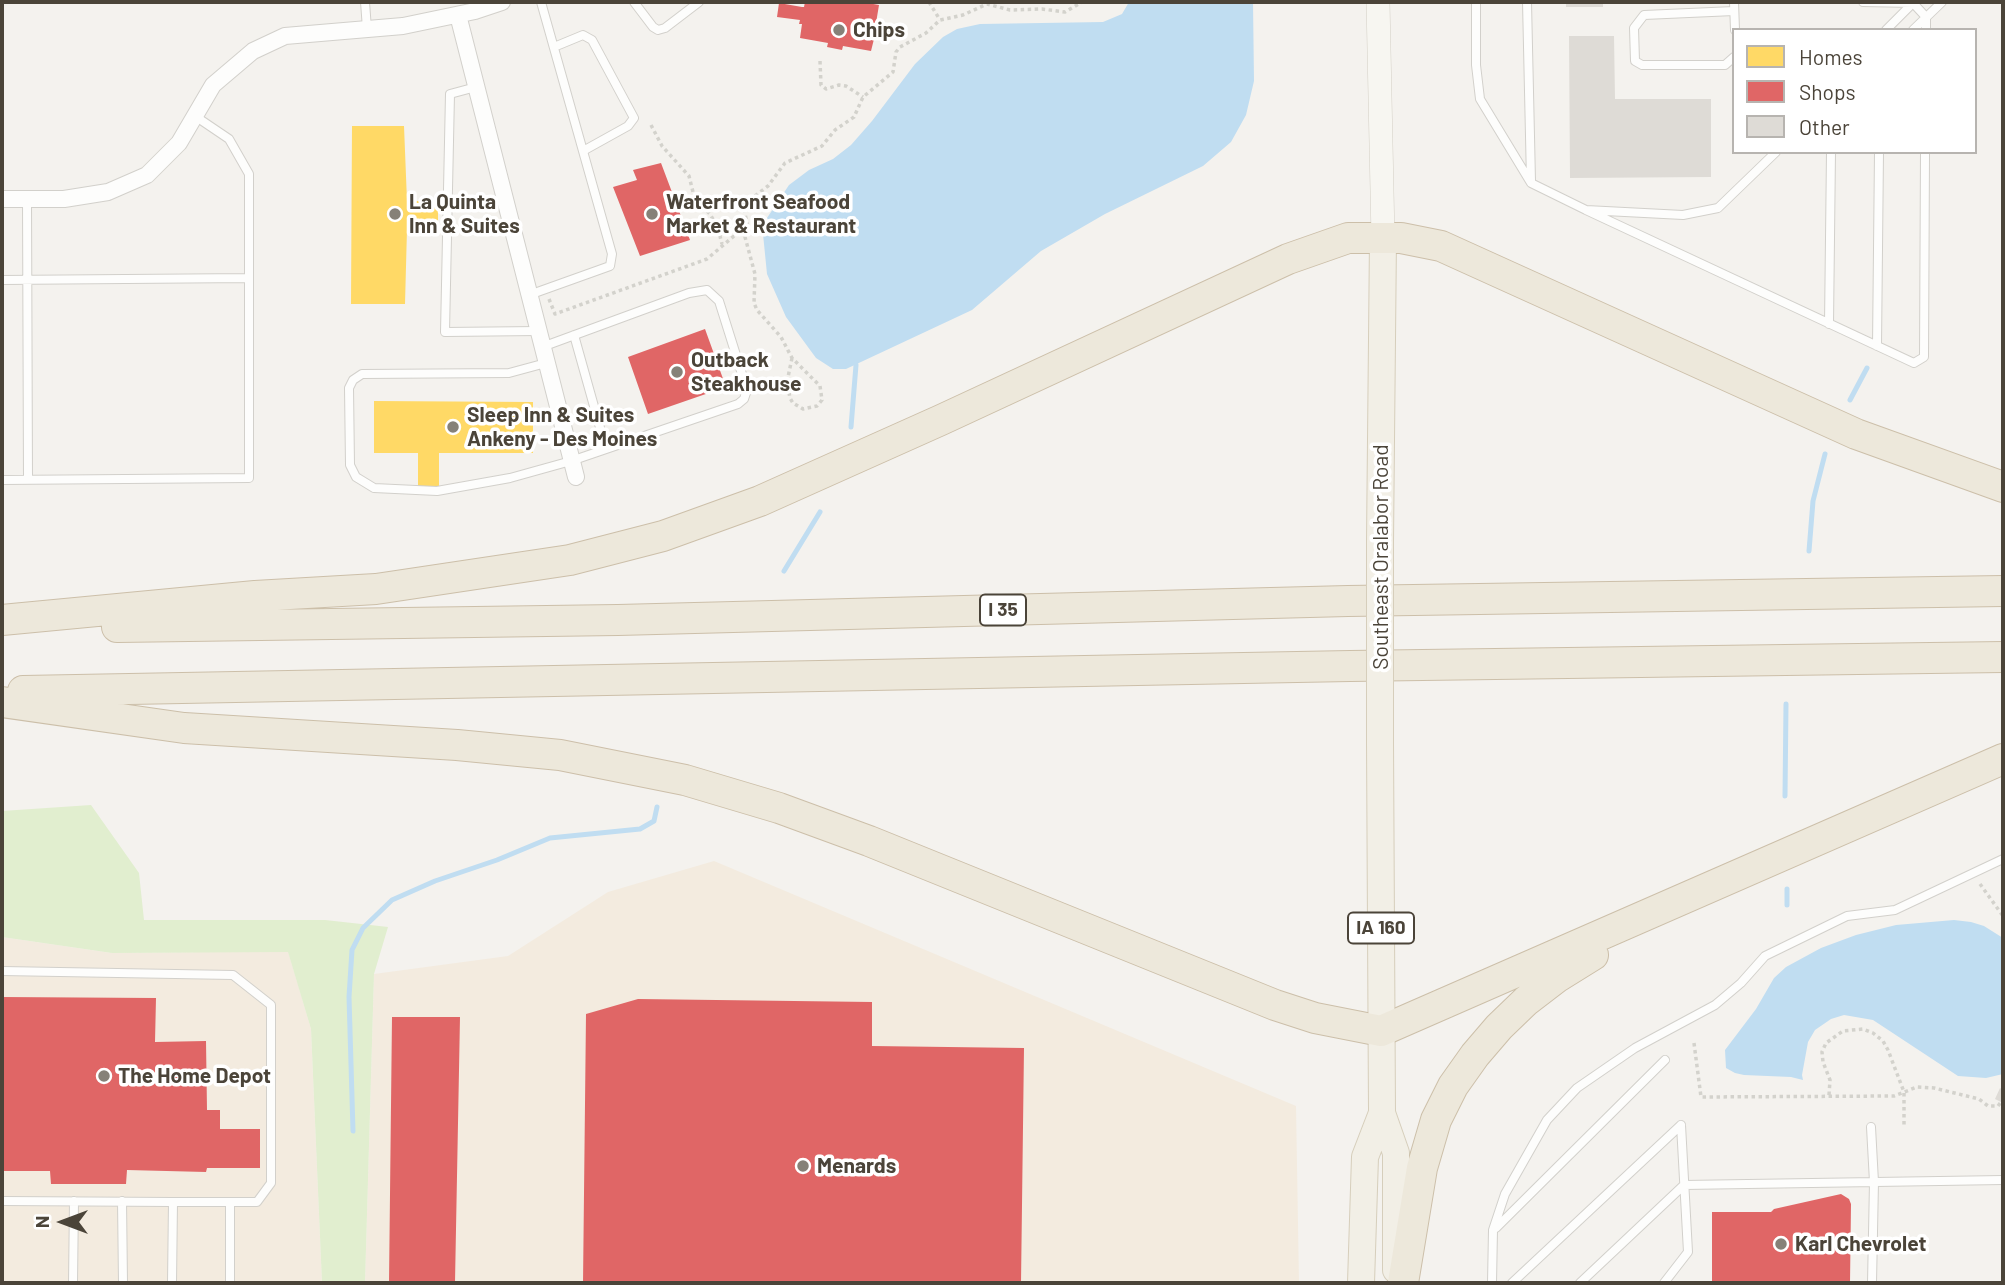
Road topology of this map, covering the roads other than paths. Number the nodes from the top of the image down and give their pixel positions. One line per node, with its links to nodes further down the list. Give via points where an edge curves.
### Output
1 (365, 2): 19 (lane)
2 (502, 2): 13 (street)
3 (541, 2): 20 (lane)
4 (634, 2): 5 (lane, via 659,30)
5 (699, 2)
6 (1378, 2): 33 (main road, Southeast Oralabor Road)
7 (1476, 2): 29 (lane, via 1480,99)
8 (1528, 2): 29 (lane)
9 (1863, 2): 11 (lane)
10 (1942, 2): 14 (lane)
11 (1913, 3): 14 (lane); 16 (lane)
12 (1734, 6): 15 (lane); 21 (lane, via 1644,15 1634,28 1635,61 1642,65 1725,65)
13 (458, 15): 19 (street); 22 (street)
14 (1926, 17): 17 (lane); 18 (lane)
15 (1735, 28)
16 (1888, 28)
17 (1915, 28)
18 (1926, 28)
19 (367, 29): 23 (street, via 285,36 253,51 213,85)
20 (554, 47): 24 (lane); 24 (lane, via 583,36 592,40 634,118)
21 (1732, 59)
22 (476, 87): 37 (street); 41 (lane, via 450,94 445,332)
23 (195, 116): 31 (street, via 179,143 147,175 108,192); 34 (lane, via 229,139 249,174)
24 (583, 151): 37 (lane, via 612,254 610,266)
25 (1774, 154): 32 (lane, via 1718,208 1683,215)
26 (1831, 154): 38 (lane)
27 (1879, 154): 40 (lane)
28 (1925, 154): 40 (lane, via 1924,357 1914,363)
29 (1531, 183): 32 (lane)
30 (2, 199): 31 (street)
31 (27, 199): 36 (lane)
32 (1586, 210): 38 (lane)
33 (1383, 238): 46 (highway, via 1441,246 1856,434); 48 (highway, via 1348,238 1287,260 760,501 663,536 570,560 376,589); 57 (main road, Southeast Oralabor Road / IA 160, bridge)
34 (249, 278): 36 (lane); 45 (lane, via 249,478)
35 (2, 279): 36 (lane)
36 (28, 279): 45 (lane)
37 (537, 292): 41 (street)
38 (1829, 324): 40 (lane)
39 (574, 335): 41 (lane); 42 (lane); 42 (lane, via 707,290 719,301 747,390 738,404)
40 (1877, 346)
41 (542, 347): 43 (street); 43 (lane, via 509,373 362,374 349,388 350,465 356,477 373,488 437,491)
42 (606, 449): 43 (lane)
43 (574, 469)
44 (2, 480): 45 (lane)
45 (28, 480)
46 (2003, 487)
47 (2003, 591): 49 (highway, I 35)
48 (2, 620)
49 (2, 628)
50 (2003, 657): 51 (highway)
51 (2, 691)
52 (2, 702): 57 (highway, via 184,728 560,755 685,780 869,841 1275,1005)
53 (2003, 759): 55 (highway)
54 (2003, 859): 69 (lane, via 1895,910 1847,916 1765,956 1715,1005 1635,1048 1577,1088 1547,1120 1523,1158)
55 (1744, 872): 57 (highway); 76 (highway, via 1556,978 1526,1001 1475,1055 1436,1119 1422,1168)
56 (2, 971): 68 (lane, via 233,975 271,1005 271,1183 257,1202)
57 (1381, 1031): 59 (main road, Southeast Oralabor Road / IA 160)
58 (1665, 1060): 69 (lane)
59 (1382, 1113): 74 (main road, Southeast Oralabor Road / IA 160, via 1365,1157); 75 (main road, Southeast Oralabor Road / IA 160, via 1396,1153)
60 (1871, 1127): 62 (lane)
61 (2003, 1180): 62 (lane)
62 (1874, 1182): 63 (lane); 81 (lane)
63 (1684, 1185): 78 (lane, via 1681,1125); 79 (lane); 80 (lane, via 1688,1252)
64 (2, 1200): 65 (lane)
65 (74, 1201): 66 (lane); 70 (lane)
66 (122, 1201): 67 (lane); 71 (lane)
67 (173, 1202): 68 (lane); 72 (lane)
68 (230, 1202): 73 (lane)
69 (1493, 1230): 77 (lane)
70 (73, 1283)
71 (123, 1283)
72 (172, 1283)
73 (230, 1283)
74 (1361, 1283)
75 (1396, 1283)
76 (1403, 1283)
77 (1492, 1283)
78 (1512, 1283)
79 (1580, 1283)
80 (1664, 1283)
81 (1872, 1283)

